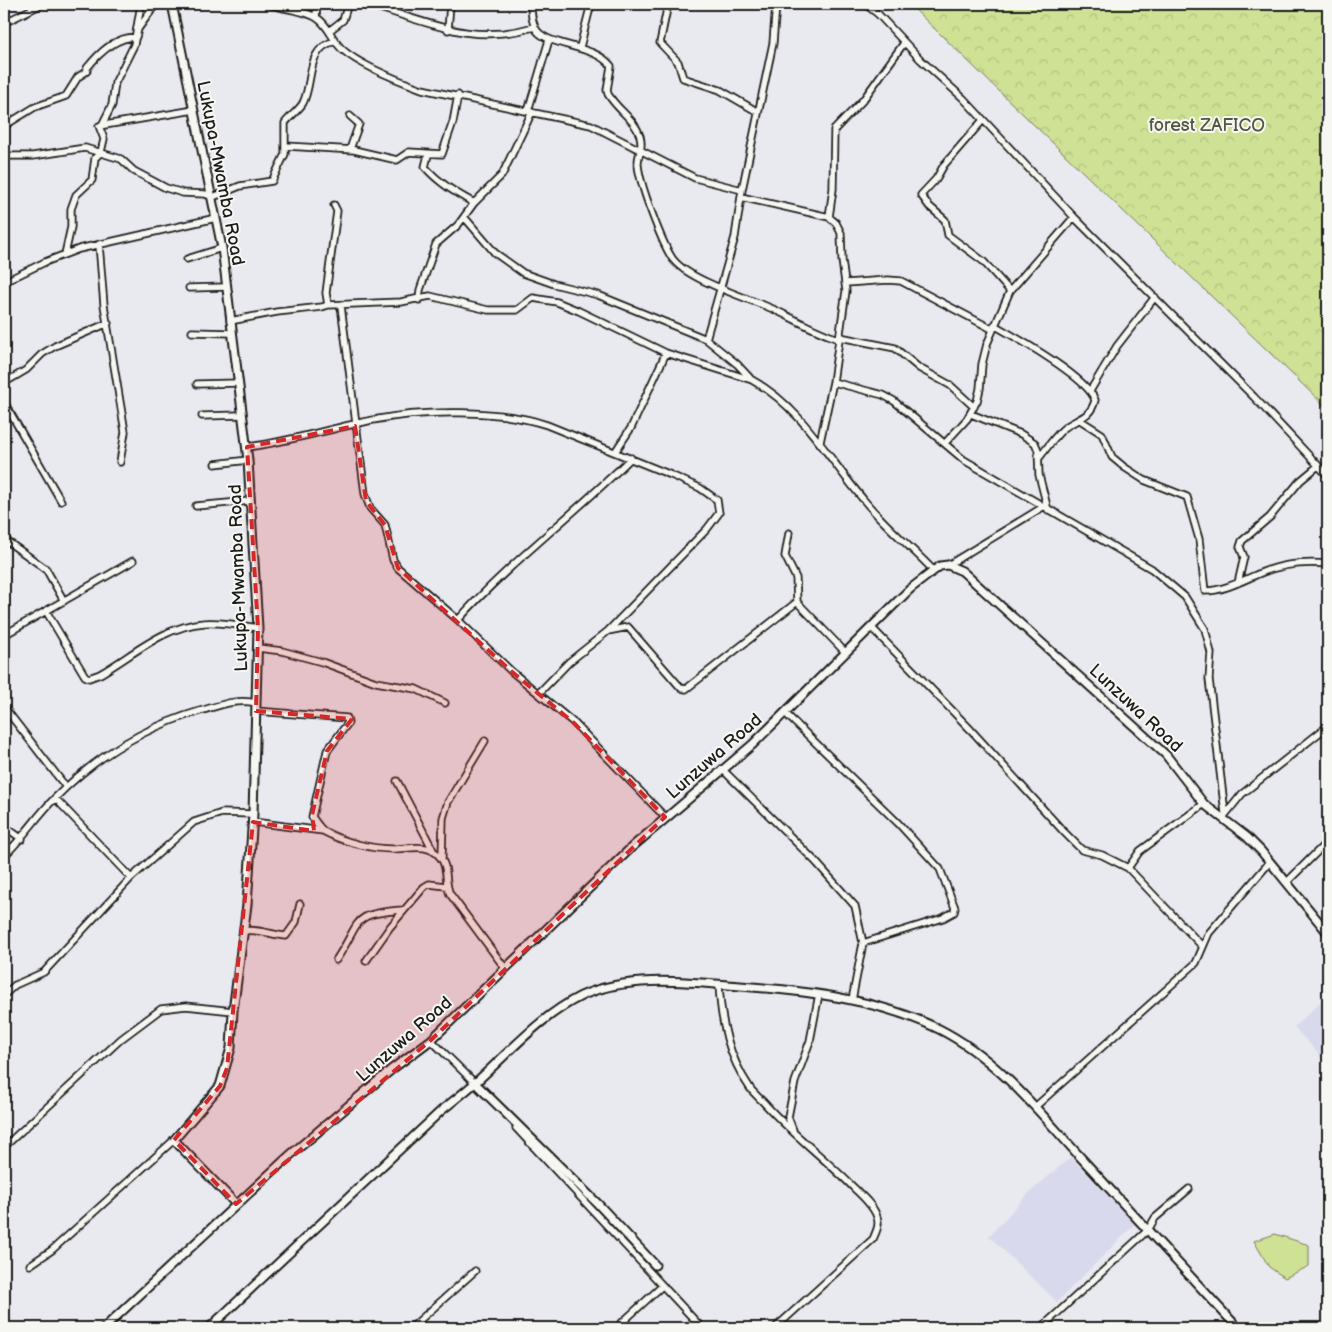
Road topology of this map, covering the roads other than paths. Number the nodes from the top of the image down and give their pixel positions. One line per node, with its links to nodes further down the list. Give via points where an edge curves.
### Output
1 (42, 4): 16 (street)
2 (141, 4): 20 (street)
3 (156, 4): 20 (street)
4 (172, 4): 26 (street, Lukupa-Mwamba Road)
5 (269, 4): 15 (street)
6 (317, 4): 15 (street)
7 (348, 4): 19 (street, via 343,20)
8 (366, 4): 18 (street)
9 (450, 4): 18 (street)
10 (530, 4): 17 (street)
11 (591, 4): 24 (street)
12 (668, 4): 28 (street, via 660,43 678,62 683,78 720,90)
13 (776, 4): 28 (street, via 773,43)
14 (865, 4): 23 (street)
15 (316, 17): 19 (street)
16 (4, 22)
17 (534, 27): 18 (street, via 502,35); 21 (street)
18 (448, 30)
19 (329, 31): 22 (street)
20 (136, 37): 31 (street, via 115,83 112,104); 32 (street, via 128,37 100,53 66,96 35,107)
21 (549, 40): 24 (street); 27 (street)
22 (335, 41): 25 (street, via 348,54 399,81); 33 (street, via 324,44 320,49 302,104 285,124)
23 (904, 43): 30 (street); 44 (street, via 878,81 834,130)
24 (580, 47): 35 (street, via 611,66 608,94 634,124)
25 (458, 95): 27 (street); 37 (street, via 444,152)
26 (194, 110): 31 (street); 41 (street, Lukupa-Mwamba Road)
27 (530, 112): 35 (street, via 600,128); 42 (street, via 502,175)
28 (758, 112): 39 (street)
29 (350, 116): 34 (street, via 359,124)
30 (983, 120): 45 (street); 57 (street, via 921,195 945,220 948,236 983,261)
31 (102, 125): 36 (street, via 99,126 104,139)
32 (4, 126)
33 (286, 146): 34 (street); 41 (street, via 286,154 272,181 240,186)
34 (350, 149): 37 (street, via 396,160 408,152)
35 (643, 150): 39 (street, via 695,178); 56 (street, via 638,160 642,183 672,257 686,271)
36 (101, 152): 38 (street, via 85,148 33,156); 41 (street, via 121,159 134,171 166,188); 50 (street, via 94,158 92,180 76,195 71,209)
37 (428, 155): 42 (street, via 425,161 428,171 448,188)
38 (4, 156)
39 (742, 190): 40 (street)
40 (740, 196): 44 (street); 56 (street, via 735,237)
41 (213, 197): 46 (street, Lukupa-Mwamba Road)
42 (474, 203): 47 (street)
43 (334, 205): 60 (street, via 337,211 326,293)
44 (829, 217): 53 (street, via 841,233)
45 (1074, 217): 57 (street); 58 (street)
46 (216, 218): 48 (street); 49 (street, Lukupa-Mwamba Road)
47 (465, 218): 59 (street, via 436,244); 68 (street, via 496,254 523,273 598,296)
48 (99, 244): 50 (street); 63 (street)
49 (222, 248): 51 (street); 54 (street, Lukupa-Mwamba Road)
50 (65, 254): 52 (street)
51 (187, 259)
52 (4, 282)
53 (846, 283): 64 (street, via 900,281); 67 (street)
54 (226, 287): 55 (street); 62 (street, Lukupa-Mwamba Road)
55 (189, 288)
56 (721, 288): 67 (street); 68 (street)
57 (1010, 291): 64 (street)
58 (1155, 297): 75 (street, via 1117,346); 92 (street)
59 (419, 300): 61 (street); 69 (street, via 430,296 488,310 517,310 533,298 544,299)
60 (328, 305): 61 (street); 62 (street)
61 (340, 306): 82 (street)
62 (230, 321): 66 (street, Lukupa-Mwamba Road)
63 (108, 323): 72 (street, via 55,346); 90 (street, via 125,432)
64 (993, 327): 75 (street, via 1048,358); 77 (street)
65 (192, 332): 66 (street)
66 (232, 333): 73 (street, Lukupa-Mwamba Road)
67 (840, 338): 71 (street); 77 (street, via 895,348 919,368 950,385)
68 (706, 340): 70 (street, via 738,364)
69 (666, 353): 70 (street); 86 (street, via 631,428)
70 (752, 380): 83 (street, via 774,394)
71 (833, 382): 83 (street); 84 (street, via 883,395)
72 (4, 383)
73 (239, 383): 74 (street); 79 (street, Lukupa-Mwamba Road)
74 (197, 384)
75 (1090, 391): 81 (street, via 1094,395 1094,404)
76 (4, 402): 95 (street)
77 (974, 407): 78 (street)
78 (971, 414): 84 (street); 88 (street, via 1030,439)
79 (242, 415): 80 (street); 85 (street, Lukupa-Mwamba Road)
80 (202, 416)
81 (1080, 420): 88 (street, via 1062,429); 104 (street, via 1102,434 1112,457 1124,467 1144,480 1186,498 1199,539 1205,591)
82 (355, 426): 85 (street); 86 (street, via 373,420 408,416 495,415 532,420); 108 (street, via 366,500 385,525 393,560 407,577)
83 (820, 442): 103 (street, via 873,511)
84 (946, 442): 97 (street, via 964,460)
85 (247, 447): 89 (street, Lukupa-Mwamba Road)
86 (615, 452): 87 (street)
87 (631, 458): 108 (street, via 484,591); 111 (street, via 709,493 717,500 719,513)
88 (1040, 458): 97 (street)
89 (248, 460): 91 (street); 94 (street, Lukupa-Mwamba Road)
90 (120, 462)
91 (215, 464)
92 (1318, 466): 93 (street); 104 (street, via 1300,481 1270,517 1242,541 1240,547 1244,557)
93 (1328, 476)
94 (250, 500): 96 (street); 110 (street, Lukupa-Mwamba Road)
95 (61, 501)
96 (196, 506)
97 (1046, 508): 102 (street); 128 (street, via 1152,569 1185,597 1200,619 1211,653 1209,679)
98 (789, 533): 106 (street, via 785,556 796,578)
99 (4, 538): 105 (street, via 46,569)
100 (133, 561): 105 (street)
101 (1328, 564): 104 (street, via 1274,568)
102 (948, 565): 103 (street, Lunzuwa Road); 126 (street, Lunzuwa Road, via 962,571 1166,755)
103 (933, 570): 109 (street, Lunzuwa Road)
104 (1238, 583)
105 (64, 601): 107 (street)
106 (797, 602): 111 (street, via 686,689 680,688 628,627); 114 (street)
107 (46, 611): 110 (street, via 85,676 90,678 147,644 191,625 220,623); 112 (street)
108 (458, 620): 115 (street)
109 (871, 627): 114 (street, Lunzuwa Road); 139 (street, via 972,730 1082,850 1102,855)
110 (258, 628): 113 (street, Lukupa-Mwamba Road)
111 (608, 631): 115 (street, via 569,662)
112 (4, 635)
113 (258, 648): 116 (street, via 322,662 376,682 416,690); 118 (street, Lukupa-Mwamba Road)
114 (844, 652): 119 (street, Lunzuwa Road)
115 (539, 693): 129 (street, via 574,723)
116 (445, 703)
117 (4, 707): 124 (street)
118 (256, 707): 124 (street, via 235,701 154,727 127,741); 127 (street, Lukupa-Mwamba Road); 132 (street, via 348,719 323,762 312,815)
119 (785, 713): 122 (street, Lunzuwa Road); 147 (street, via 898,823 940,869 955,908 954,912 942,918)
120 (1328, 726): 128 (street, via 1242,794)
121 (485, 741): 137 (street, via 448,802 443,818)
122 (722, 769): 129 (street, Lunzuwa Road); 147 (street, via 848,896 859,916)
123 (397, 781): 135 (street)
124 (66, 788): 125 (street)
125 (55, 798): 133 (street); 140 (street)
126 (1204, 804): 128 (street, Lunzuwa Road); 139 (street, via 1140,851)
127 (253, 814): 130 (street, Lukupa-Mwamba Road); 140 (street, via 222,813 194,822)
128 (1224, 816): 138 (street, Lunzuwa Road)
129 (665, 817): 151 (street, Lunzuwa Road)
130 (253, 822): 132 (street); 145 (street, Lukupa-Mwamba Road)
131 (4, 826): 133 (street)
132 (323, 832): 135 (street, via 371,847 424,847)
133 (22, 839): 136 (street)
134 (1328, 841): 141 (street)
135 (433, 850): 137 (street)
136 (4, 856)
137 (442, 858): 142 (street)
138 (1269, 863): 141 (street, Lunzuwa Road); 148 (street, via 1215,924)
139 (1128, 868): 148 (street)
140 (131, 878): 154 (street, via 44,972 15,985)
141 (1288, 881): 146 (street, Lunzuwa Road)
142 (446, 886): 144 (street, via 429,884); 151 (street)
143 (300, 904): 145 (street, via 296,922 286,936 257,929)
144 (404, 910): 149 (street, via 364,916 355,923); 150 (street)
145 (243, 931): 156 (street, Lukupa-Mwamba Road)
146 (1328, 934)
147 (863, 943): 155 (street)
148 (1202, 946): 159 (street, via 1196,963)
149 (336, 960)
150 (366, 961)
151 (505, 968): 157 (street, Lunzuwa Road)
152 (719, 984): 153 (street); 158 (street, via 633,984 582,996 531,1029); 160 (street, via 721,1016 734,1062 752,1091)
153 (819, 994): 155 (street); 160 (street, via 810,1041 795,1082 788,1117)
154 (4, 995)
155 (852, 1000): 159 (street, via 941,1030 997,1070)
156 (233, 1012): 161 (street, Lukupa-Mwamba Road, via 231,1048 220,1086); 162 (street, via 186,1006 161,1010 121,1039)
157 (431, 1040): 158 (street); 164 (street, Lunzuwa Road, via 355,1100)
158 (475, 1083): 167 (street, via 598,1204); 169 (street); 170 (street, via 442,1110)
159 (1034, 1107): 165 (street)
160 (793, 1132): 176 (street, via 870,1204 878,1224 872,1239)
161 (174, 1140): 164 (street); 166 (street, via 52,1250)
162 (4, 1147)
163 (1189, 1189): 165 (street, via 1159,1214)
164 (236, 1204): 171 (street, Lunzuwa Road)
165 (1148, 1230): 177 (street); 178 (street)
166 (30, 1265)
167 (654, 1265)
168 (475, 1271): 173 (street)
169 (661, 1287): 174 (street); 175 (street)
170 (212, 1326): 172 (street)
171 (104, 1328)
172 (225, 1328)
173 (411, 1328)
174 (616, 1328)
175 (702, 1328)
176 (775, 1328)
177 (1041, 1328)
178 (1238, 1328)

